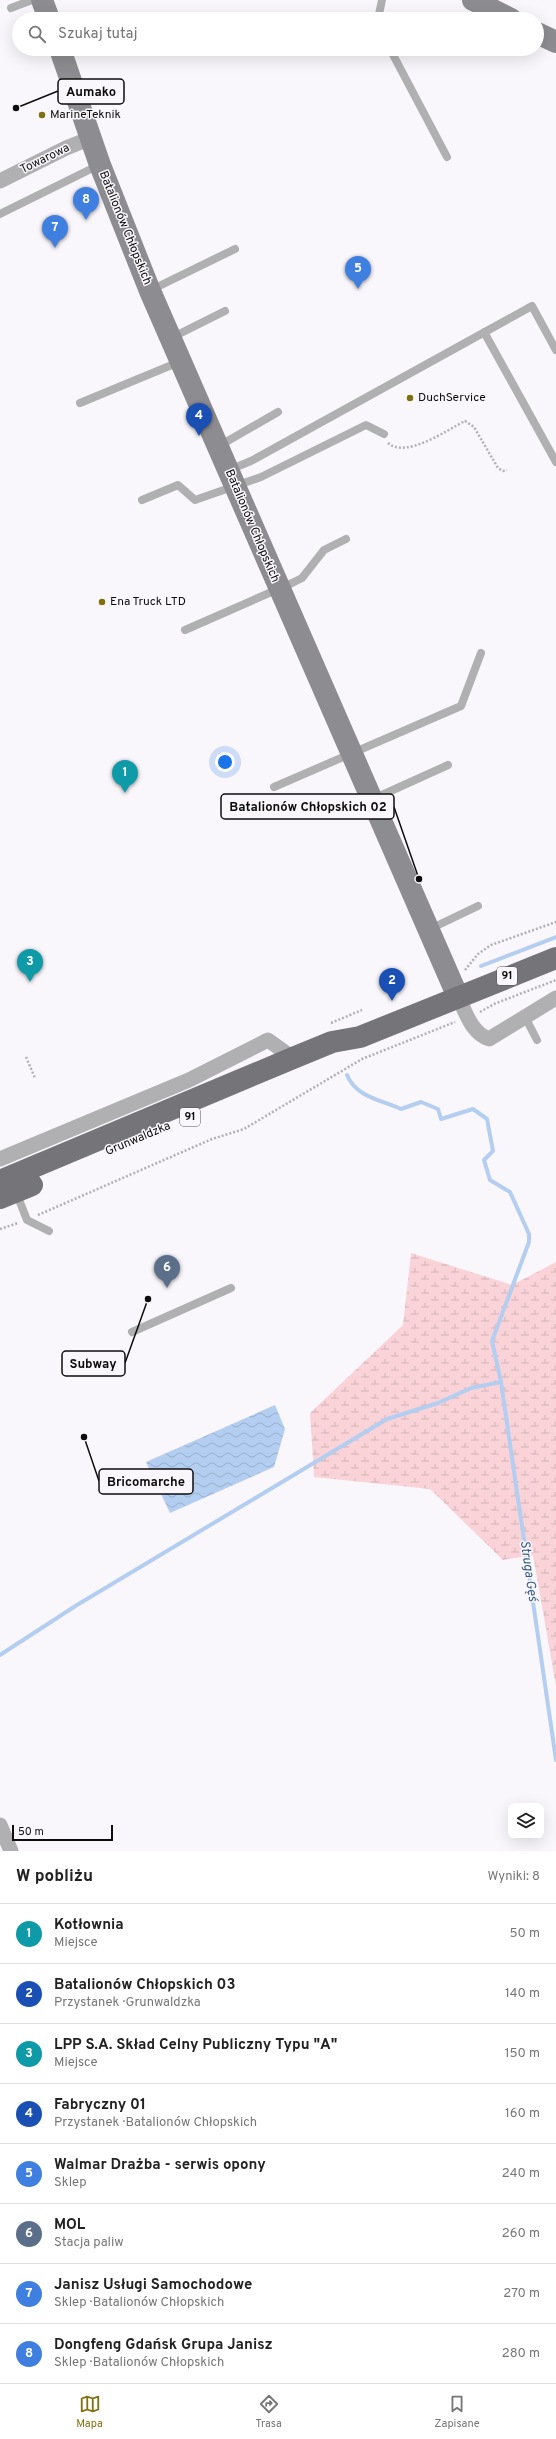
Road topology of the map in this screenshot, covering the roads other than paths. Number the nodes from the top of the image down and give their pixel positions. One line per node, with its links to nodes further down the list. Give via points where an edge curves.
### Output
1 (32, 0): 4 (lane)
2 (42, 0): 5 (street)
3 (382, 0): 6 (lane)
4 (11, 8)
5 (46, 12)
6 (379, 12)
7 (544, 36): 8 (street)
8 (556, 42)
9 (62, 56): 11 (street, Batalionów Chłopskich)
10 (394, 56): 12 (lane)
11 (91, 138): 13 (street, Batalionów Chłopskich); 14 (street, Towarowa)
12 (447, 157)
13 (100, 164): 15 (lane); 17 (street, Batalionów Chłopskich)
14 (0, 181)
15 (0, 214)
16 (235, 249): 17 (lane)
17 (150, 291): 20 (street, Batalionów Chłopskich)
18 (225, 311): 20 (lane)
19 (484, 332): 21 (lane, via 532,306); 27 (lane); 28 (lane, via 251,461)
20 (170, 338): 22 (street, Batalionów Chłopskich)
21 (556, 350)
22 (181, 362): 23 (lane); 26 (street, Batalionów Chłopskich)
23 (80, 403)
24 (278, 412): 26 (lane)
25 (384, 434): 28 (lane, via 366,425 261,477)
26 (218, 446): 28 (street, Batalionów Chłopskich)
27 (556, 462)
28 (231, 478): 29 (lane, via 195,500 178,486); 31 (street, Batalionów Chłopskich)
29 (142, 500)
30 (346, 539): 31 (lane, via 324,550 302,578)
31 (279, 588): 32 (lane); 34 (street, Batalionów Chłopskich)
32 (185, 630)
33 (481, 652): 34 (lane, via 461,706)
34 (353, 754): 36 (lane); 37 (street, Batalionów Chłopskich)
35 (448, 765): 37 (lane)
36 (274, 787)
37 (372, 799): 39 (street, Batalionów Chłopskich)
38 (478, 906): 39 (lane)
39 (430, 929): 41 (street, Batalionów Chłopskich)
40 (556, 958): 41 (main road, Grunwaldzka / 91)
41 (458, 996): 43 (street, via 481,1037 489,1039); 44 (main road, Grunwaldzka / 91)
42 (556, 998): 43 (street)
43 (524, 1016): 45 (lane)
44 (360, 1037): 46 (main road, Grunwaldzka / 91, via 332,1042); 48 (main road, Grunwaldzka / 91, via 337,1054)
45 (537, 1040)
46 (293, 1058): 47 (street, via 268,1040 189,1080); 48 (main road, Grunwaldzka / 91)
47 (0, 1159)
48 (8, 1187): 49 (lane, via 27,1220)
49 (49, 1231)
50 (231, 1288): 51 (lane)
51 (132, 1332)
52 (0, 1825): 53 (street)
53 (11, 1851)

